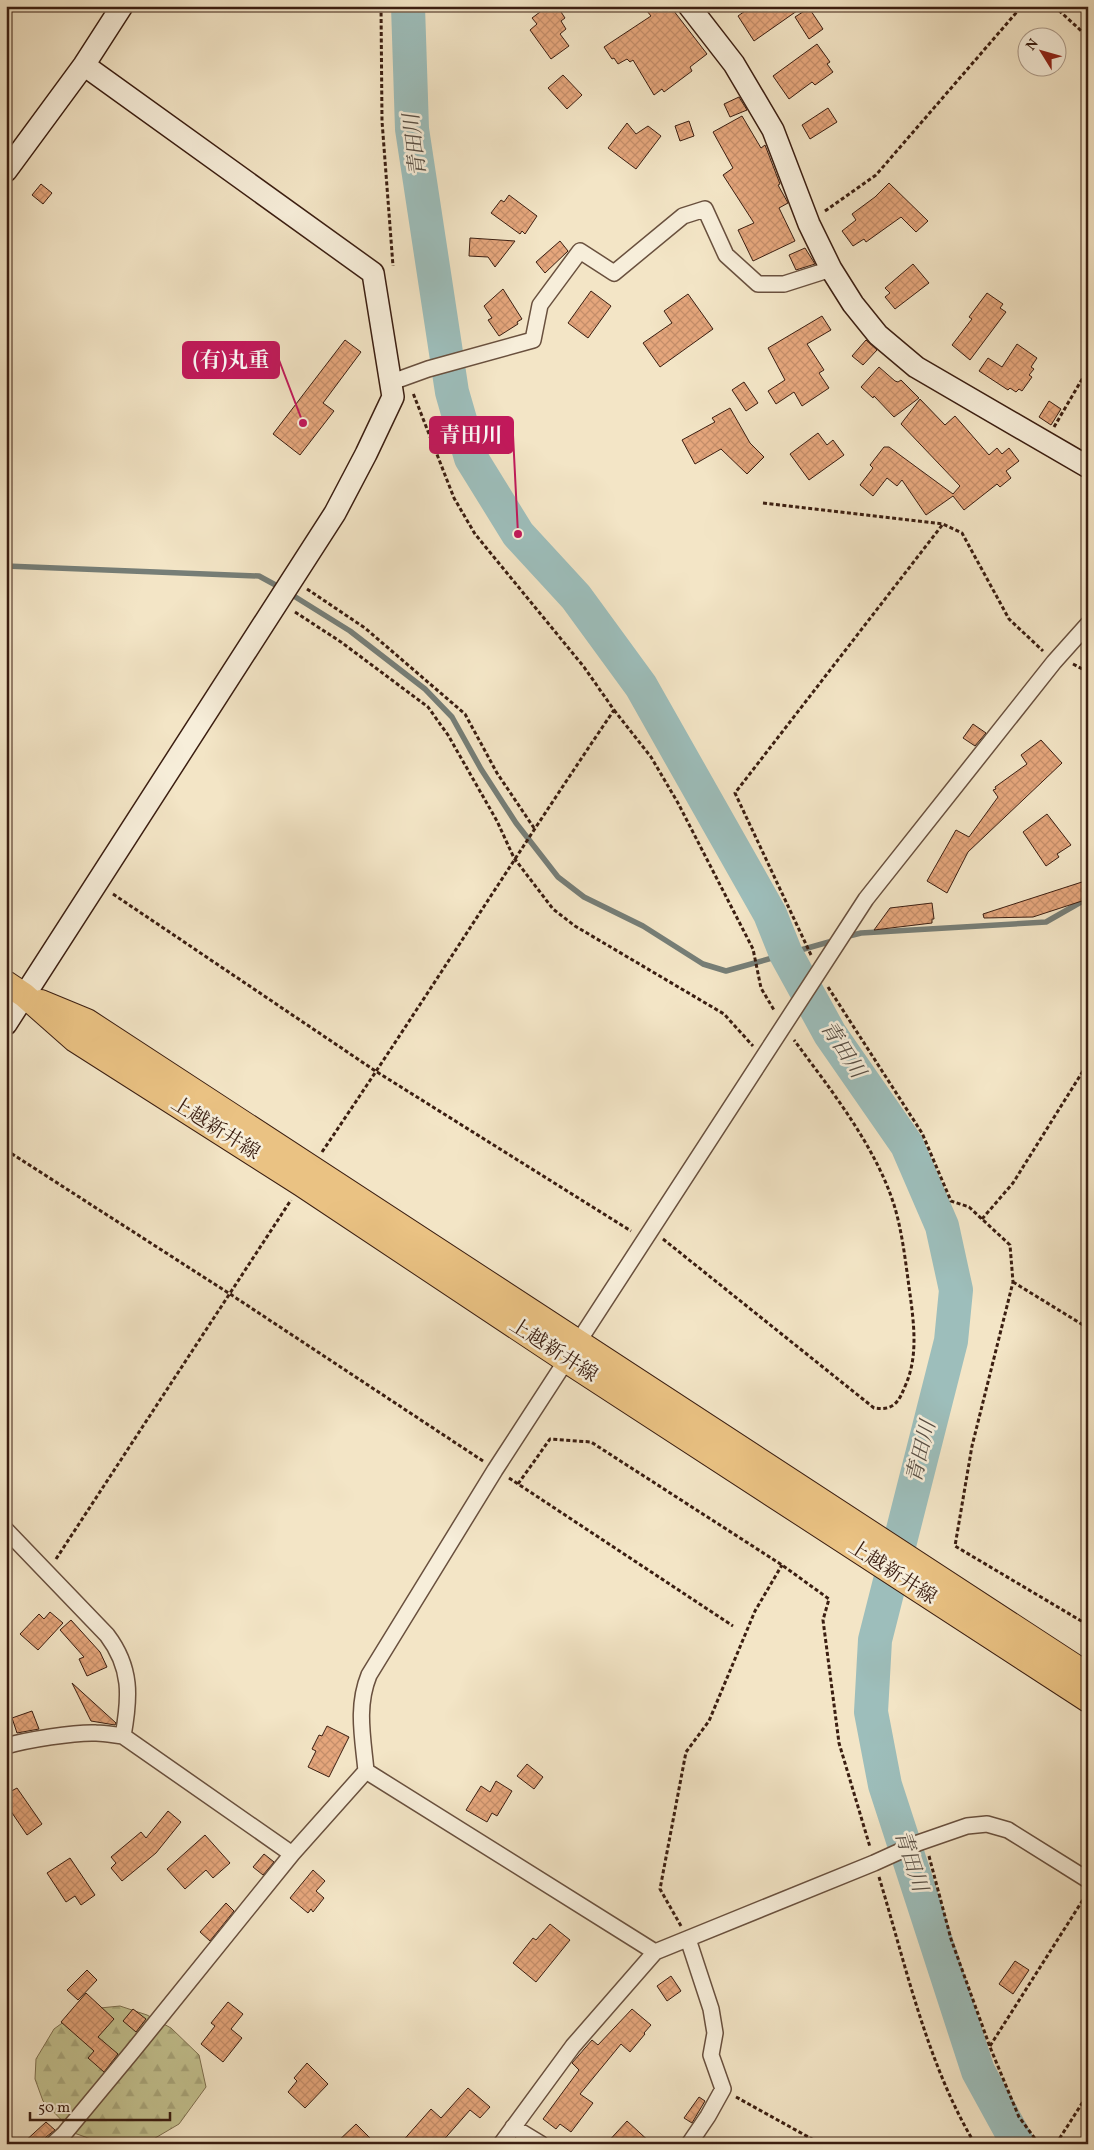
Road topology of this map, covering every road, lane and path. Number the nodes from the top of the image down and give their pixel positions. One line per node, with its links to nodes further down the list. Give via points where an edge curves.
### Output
1 (122, 6): 7 (street)
2 (381, 6): 10 (path, via 382,121)
3 (689, 6): 9 (street, via 734,64 773,130)
4 (1022, 6): 9 (path, via 876,175)
5 (1054, 6): 6 (path)
6 (1088, 38)
7 (84, 65): 8 (street); 13 (street, via 373,273)
8 (6, 171)
9 (809, 224): 11 (street)
10 (393, 269)
11 (831, 269): 13 (street, via 784,284 758,284 726,255 705,209 683,216 614,274 580,251 540,304 533,340); 14 (street, via 878,335 916,367)
12 (1088, 369): 14 (path)
13 (400, 379): 18 (street, via 335,513); 22 (path, via 421,414 454,498 475,534 584,667)
14 (1044, 442): 15 (street)
15 (1088, 467)
16 (763, 504): 17 (path)
17 (943, 524): 21 (path, via 962,533 1009,619); 26 (path, via 735,793)
18 (292, 579): 19 (street); 23 (path, via 365,628 465,714 497,774)
19 (278, 601): 24 (path, via 342,642 428,707 448,735); 25 (street)
20 (1088, 624): 21 (street)
21 (1054, 662): 26 (street, via 866,900)
22 (614, 710): 23 (path); 28 (path, via 651,757 678,803 753,949 761,988)
23 (534, 828): 24 (path)
24 (514, 858): 30 (path, via 553,909 575,926 724,1014); 32 (path)
25 (97, 883): 27 (street); 32 (path)
26 (817, 976): 28 (street); 35 (path, via 922,1133 951,1202 969,1207)
27 (15, 989): 29 (street); 34 (main road, 上越新井線, via 87,1021)
28 (787, 1021): 30 (street); 36 (path, via 865,1142 895,1208 914,1325 910,1376 902,1394 893,1407 874,1408)
29 (6, 1024)
30 (763, 1058): 36 (street)
31 (1088, 1063): 35 (path, via 1013,1183)
32 (377, 1072): 34 (path); 36 (path)
33 (6, 1150): 38 (path)
34 (307, 1176): 38 (path); 40 (main road, 上越新井線)
35 (982, 1219): 37 (path, via 1010,1245)
36 (647, 1235): 40 (street)
37 (1013, 1282): 39 (path); 48 (path, via 972,1446 955,1546)
38 (230, 1294): 41 (path); 45 (path)
39 (1088, 1328)
40 (574, 1352): 41 (street); 46 (main road, 上越新井線)
41 (495, 1470): 42 (path); 54 (street, via 362,1692)
42 (518, 1484): 44 (path, via 550,1439 590,1442); 49 (path)
43 (6, 1530): 45 (street)
44 (782, 1565): 57 (path, via 829,1599 822,1620 839,1743); 60 (path, via 755,1611 709,1721 686,1752 660,1889)
45 (46, 1574): 52 (street, via 117,1649 127,1677 129,1697)
46 (954, 1600): 50 (main road, 上越新井線); 51 (main road, 上越新井線)
47 (1088, 1617): 48 (path)
48 (1086, 1624)
49 (733, 1626)
50 (1088, 1674)
51 (1088, 1700)
52 (123, 1736): 53 (street, via 77,1734); 56 (street)
53 (6, 1746)
54 (366, 1771): 56 (street); 61 (street)
55 (921, 1842): 57 (street); 58 (street, via 967,1826 988,1824 1008,1830); 62 (path, via 951,1939)
56 (292, 1854): 66 (street)
57 (881, 1861): 60 (street); 71 (path, via 933,2056 957,2114)
58 (1088, 1880)
59 (1088, 1892): 62 (path)
60 (688, 1939): 61 (street); 63 (street, via 711,2009 715,2033 711,2055)
61 (656, 1952): 65 (street, via 573,2046)
62 (990, 2047): 72 (path, via 1019,2117)
63 (723, 2089): 69 (street); 70 (path)
64 (1088, 2094): 73 (path)
65 (514, 2127): 67 (street); 68 (street)
66 (53, 2144)
67 (502, 2144)
68 (541, 2144)
69 (688, 2144)
70 (821, 2144)
71 (975, 2144)
72 (1039, 2144)
73 (1056, 2144)

